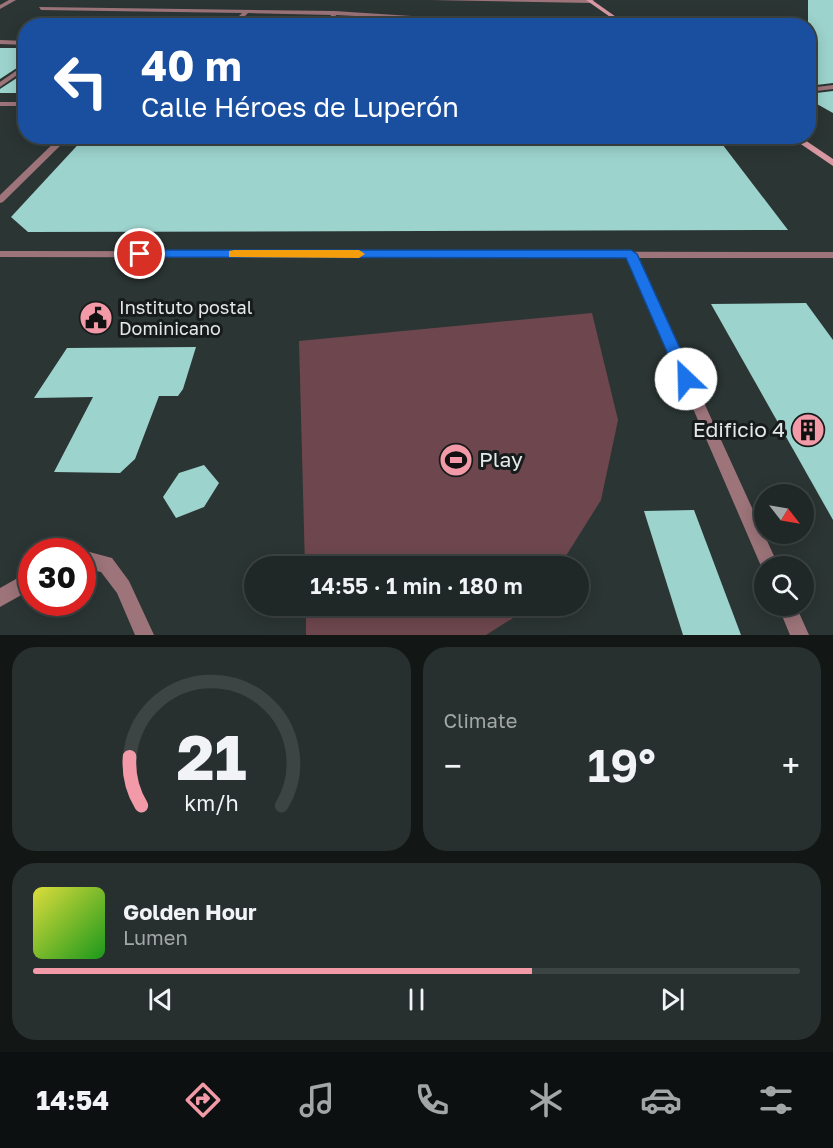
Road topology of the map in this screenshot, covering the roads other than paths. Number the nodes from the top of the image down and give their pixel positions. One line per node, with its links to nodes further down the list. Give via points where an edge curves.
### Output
1 (14, 0): 4 (street)
2 (433, 0): 3 (street)
3 (590, 1): 11 (main road)
4 (0, 7)
5 (41, 8): 6 (street)
6 (246, 12): 7 (street); 8 (street)
7 (334, 13): 9 (street); 10 (street)
8 (240, 18)
9 (332, 18)
10 (429, 18)
11 (615, 18)
12 (0, 42): 13 (street)
13 (18, 43)
14 (18, 72): 15 (street)
15 (0, 85)
16 (833, 87): 17 (street)
17 (816, 89)
18 (0, 104): 19 (street)
19 (18, 104)
20 (58, 144): 23 (street)
21 (805, 144): 22 (main road)
22 (833, 163)
23 (0, 200)
24 (0, 254): 25 (street)
25 (631, 254): 26 (street); 27 (street)
26 (833, 255)
27 (765, 556)
28 (96, 562): 32 (street, via 106,564 123,587)
29 (18, 587): 30 (street)
30 (0, 598)
31 (791, 616): 33 (street)
32 (145, 635)
33 (800, 635)

